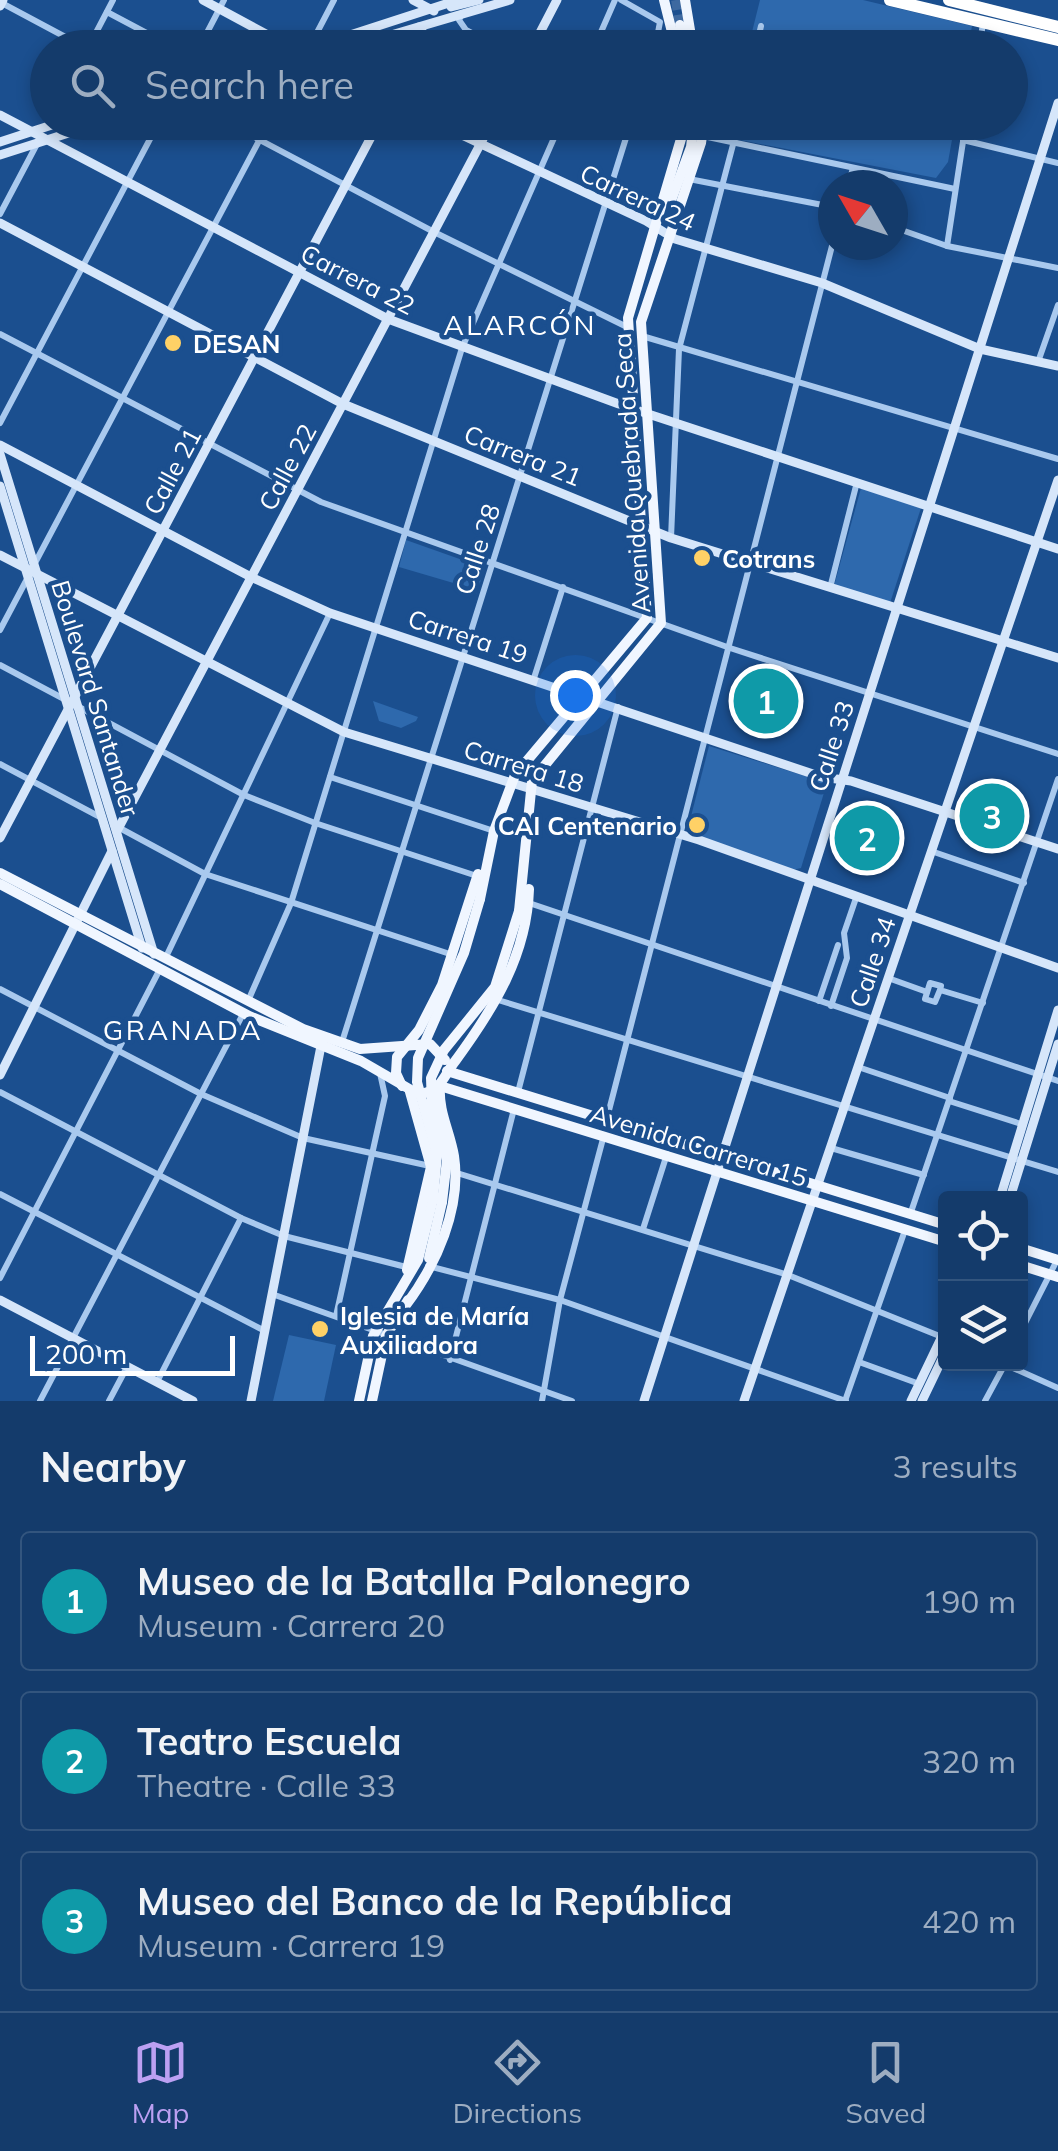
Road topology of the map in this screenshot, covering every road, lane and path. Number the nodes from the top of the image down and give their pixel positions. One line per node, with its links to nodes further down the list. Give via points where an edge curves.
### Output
1 (113, 0): 18 (street)
2 (202, 0): 15 (street)
3 (334, 0): 29 (street)
4 (413, 0): 16 (street)
5 (458, 0): 16 (street)
6 (479, 0): 16 (street)
7 (510, 0): 19 (street)
8 (557, 0): 34 (street)
9 (618, 0): 35 (street); 36 (street, via 654,17)
10 (664, 0): 37 (main road)
11 (686, 0): 39 (main road)
12 (890, 0): 17 (highway)
13 (949, 0): 17 (highway)
14 (1, 3): 24 (street)
15 (222, 4): 27 (street); 28 (street)
16 (439, 7): 30 (street)
17 (985, 10): 23 (highway); 41 (highway)
18 (106, 12): 25 (street); 26 (street)
19 (462, 14): 22 (street); 33 (street)
20 (680, 25): 38 (main road)
21 (761, 26): 40 (street)
22 (418, 27): 31 (street); 32 (street)
23 (1058, 27)
24 (53, 30)
25 (96, 30)
26 (141, 30)
27 (208, 30)
28 (263, 30)
29 (319, 30)
30 (367, 30)
31 (408, 30)
32 (421, 30)
33 (466, 30)
34 (541, 30)
35 (603, 30)
36 (660, 30)
37 (672, 30)
38 (681, 30)
39 (690, 30)
40 (760, 30)
41 (1058, 40)
42 (1058, 103): 63 (street, Calle 33)
43 (0, 114): 44 (street, Carrera 22)
44 (30, 128)
45 (30, 136): 60 (street)
46 (30, 139): 62 (street)
47 (38, 140): 74 (street)
48 (55, 140): 68 (street, Carrera 22)
49 (150, 140): 68 (street)
50 (260, 140): 70 (street); 77 (street)
51 (370, 140): 70 (street, Calle 21)
52 (467, 140): 61 (street, Carrera 24)
53 (483, 140): 61 (street, Calle 22)
54 (553, 140): 66 (street)
55 (625, 140): 72 (street, Calle 28)
56 (688, 140): 75 (main road, Avenida Quebrada Seca, via 687,162)
57 (701, 140): 67 (main road, Avenida Quebrada Seca)
58 (735, 140): 65 (street); 69 (street)
59 (962, 140): 63 (street); 71 (street)
60 (0, 142)
61 (480, 147): 66 (street, Carrera 24); 78 (street, Calle 22)
62 (0, 154)
63 (1041, 158): 64 (street); 84 (street, Calle 33)
64 (1058, 163)
65 (853, 168): 71 (street)
66 (538, 173): 72 (street, Carrera 24); 85 (street)
67 (689, 179): 69 (street); 80 (main road, Avenida Quebrada Seca)
68 (128, 181): 77 (street, Carrera 22); 86 (street)
69 (723, 185): 73 (street); 82 (street)
70 (346, 186): 78 (street); 88 (street, Calle 21)
71 (955, 189): 81 (street)
72 (606, 203): 75 (street, Carrera 24); 90 (street, Calle 28)
73 (818, 203)
74 (0, 214)
75 (659, 222): 80 (street, Carrera 24); 94 (main road, Avenida Quebrada Seca)
76 (0, 223): 86 (street, Carrera 21)
77 (214, 226): 88 (street, Carrera 22); 92 (street)
78 (434, 232): 85 (street); 93 (street, Calle 22)
79 (908, 232): 81 (street)
80 (668, 236): 82 (street, Carrera 24); 96 (main road, Avenida Quebrada Seca, via 642,315)
81 (946, 246): 84 (street)
82 (706, 249): 89 (street, Carrera 24); 98 (street)
83 (828, 260): 89 (street)
84 (1008, 260): 87 (street); 99 (street, Calle 33)
85 (498, 263): 90 (street); 97 (street)
86 (83, 267): 92 (street, Carrera 21); 100 (street)
87 (1058, 268)
88 (300, 272): 93 (street, Carrera 22); 101 (street, Calle 21)
89 (822, 283): 99 (street, Carrera 24); 105 (street)
90 (575, 303): 94 (street); 104 (street, Calle 28)
91 (1058, 305): 102 (street)
92 (168, 312): 101 (street, Carrera 21); 106 (street)
93 (388, 319): 97 (street, Carrera 22); 107 (street, Calle 22)
94 (627, 327): 96 (street); 108 (main road, Avenida Quebrada Seca)
95 (0, 334): 100 (street)
96 (642, 336): 98 (street); 109 (main road, Avenida Quebrada Seca)
97 (462, 348): 104 (street, Carrera 22); 113 (street)
98 (679, 349): 105 (street); 111 (street)
99 (980, 349): 102 (street, Carrera 24); 112 (street, Calle 33)
100 (37, 354): 106 (street); 110 (street)
101 (255, 357): 107 (street, Carrera 21); 115 (street, Calle 21)
102 (1038, 362): 103 (street, Carrera 24)
103 (1058, 366)
104 (551, 380): 108 (street, Carrera 22); 119 (street, Calle 28)
105 (798, 382): 112 (street); 117 (street)
106 (122, 399): 115 (street); 122 (street)
107 (343, 404): 113 (street, Carrera 21); 124 (street, Calle 22)
108 (634, 409): 109 (street, Carrera 22); 126 (main road, Avenida Quebrada Seca)
109 (647, 414): 111 (street, Carrera 22); 128 (main road, Avenida Quebrada Seca)
110 (0, 423)
111 (677, 424): 117 (street, Carrera 22); 130 (street)
112 (954, 429): 118 (street); 125 (street, Calle 33)
113 (434, 440): 119 (street, Carrera 21); 129 (street)
114 (0, 445): 122 (street, Carrera 19)
115 (208, 445): 124 (street); 127 (street, Calle 21)
116 (0, 454): 136 (street, Boulevard Santander)
117 (779, 457): 120 (street, Carrera 22); 135 (street)
118 (1058, 459)
119 (521, 474): 126 (street, Carrera 21); 134 (street, Calle 28)
120 (858, 480): 125 (street, Carrera 22); 139 (street)
121 (1058, 480): 131 (street, Calle 34)
122 (76, 485): 127 (street, Carrera 19); 136 (street)
123 (0, 486): 136 (street, Boulevard Santander)
124 (296, 491): 129 (street); 137 (street, Calle 22)
125 (930, 505): 131 (street, Carrera 22); 140 (street, Calle 33)
126 (642, 526): 128 (street, Carrera 21); 143 (main road, Avenida Quebrada Seca)
127 (163, 530): 137 (street, Carrera 19); 142 (street, Calle 21)
128 (656, 532): 130 (street, Carrera 21); 144 (main road, Avenida Quebrada Seca)
129 (404, 534): 134 (street); 145 (street)
130 (671, 538): 135 (street, Carrera 21)
131 (1036, 542): 132 (street, Carrera 22); 147 (street, Calle 34)
132 (1058, 549)
133 (0, 555): 136 (street, Carrera 18)
134 (494, 563): 138 (street); 149 (street, Calle 28)
135 (751, 564): 139 (street, Carrera 21); 148 (street)
136 (31, 571): 142 (street, Carrera 18); 146 (street); 157 (street, Boulevard Santander)
137 (252, 577): 141 (street, Carrera 19); 151 (street, Calle 22)
138 (563, 587): 143 (street); 153 (street)
139 (830, 588): 140 (street, Carrera 21)
140 (897, 608): 147 (street, Carrera 21); 154 (street, Calle 33)
141 (330, 613): 145 (street, Carrera 19); 158 (street)
142 (118, 615): 151 (street, Carrera 18); 157 (street, Calle 21)
143 (647, 618): 144 (street); 155 (main road, Avenida Quebrada Seca)
144 (661, 624): 148 (street); 156 (main road, Avenida Quebrada Seca)
145 (376, 628): 149 (street, Carrera 19); 161 (street)
146 (0, 630)
147 (1002, 641): 150 (street, Carrera 21); 160 (street, Calle 34)
148 (730, 648): 154 (street); 162 (street)
149 (464, 656): 153 (street, Carrera 19); 165 (street, Calle 28)
150 (1058, 658)
151 (206, 663): 158 (street, Carrera 18); 163 (street, Calle 22)
152 (0, 665): 157 (street)
153 (534, 678): 155 (street, Carrera 19)
154 (870, 692): 160 (street); 168 (street, Calle 33)
155 (584, 695): 156 (street, Carrera 19); 171 (main road, Avenida Quebrada Seca)
156 (598, 699): 159 (street, Carrera 19); 172 (main road, Avenida Quebrada Seca)
157 (72, 703): 163 (street); 170 (street, Calle 21); 177 (street, Boulevard Santander); 179 (street, Boulevard Santander)
158 (286, 706): 161 (street, Carrera 18); 173 (street)
159 (619, 706): 162 (street, Carrera 19); 175 (street)
160 (973, 726): 164 (street); 176 (street, Calle 34)
161 (344, 732): 165 (street, Carrera 18); 167 (street)
162 (707, 737): 168 (street, Carrera 19); 181 (street)
163 (160, 750): 173 (street); 179 (street, Calle 22)
164 (1058, 754)
165 (432, 759): 171 (street, Carrera 18); 174 (street, Calle 28)
166 (0, 764): 170 (street)
167 (330, 777): 174 (street); 178 (street)
168 (842, 779): 176 (street, Carrera 19); 191 (street, Calle 33)
169 (1058, 779): 183 (street)
170 (30, 780): 177 (street); 182 (street, Calle 21)
171 (511, 784): 172 (street, Carrera 18); 180 (main road, Avenida Quebrada Seca)
172 (528, 789): 175 (street, Carrera 18); 196 (main road)
173 (244, 794): 178 (street); 189 (street)
174 (417, 806): 180 (street); 187 (street, Calle 28)
175 (594, 808): 181 (street, Carrera 18); 197 (street)
176 (944, 812): 183 (street, Carrera 19); 186 (street, Calle 34)
177 (102, 818): 179 (street); 185 (street, Boulevard Santander)
178 (316, 824): 187 (street); 195 (street)
179 (117, 831): 185 (street, Calle 22); 189 (street); 205 (street, Boulevard Santander)
180 (494, 831): 190 (main road); 262 (main road, Avenida Quebrada Seca, bridge, via 464,953 418,1058 417,1082 437,1156)
181 (681, 834): 191 (street, Carrera 18); 201 (street)
182 (0, 838)
183 (1038, 842): 184 (street, Carrera 19); 192 (street)
184 (1058, 849)
185 (112, 851): 199 (street, Calle 22); 205 (street, Boulevard Santander)
186 (931, 851): 192 (street); 198 (street, Calle 34)
187 (402, 852): 190 (street); 200 (street, Calle 28)
188 (0, 874): 199 (main road)
189 (205, 874): 195 (street); 205 (street)
190 (478, 876): 204 (main road)
191 (809, 882): 194 (street, Carrera 18); 208 (street, Calle 33)
192 (1024, 882): 203 (street)
193 (0, 884): 199 (main road)
194 (856, 898): 198 (street, Carrera 18); 215 (street, via 844,933 847,958)
195 (292, 903): 200 (street); 217 (street)
196 (523, 905): 197 (street); 212 (main road, via 512,971); 262 (main road, Avenida Quebrada Seca, bridge, via 495,988 433,1071 432,1104 447,1160)
197 (566, 912): 201 (street); 219 (street)
198 (909, 916): 203 (street, Carrera 18); 207 (street, Calle 34)
199 (78, 920): 205 (main road); 216 (street, Calle 22)
200 (377, 931): 204 (street); 222 (street, Calle 28)
201 (653, 943): 208 (street); 221 (street)
202 (838, 945): 213 (street)
203 (1002, 948): 206 (street, Carrera 18); 214 (street)
204 (454, 956): 225 (main road)
205 (153, 958): 217 (main road); 226 (street)
206 (1058, 968)
207 (888, 978): 211 (street); 220 (street, Calle 34)
208 (776, 986): 213 (street); 232 (street, Calle 33)
209 (0, 988): 216 (street)
210 (940, 990): 211 (street, via 930,983); 211 (street, via 935,1002 925,999); 214 (street)
211 (927, 992)
212 (498, 1000): 219 (street); 229 (main road)
213 (818, 1002): 215 (street)
214 (983, 1003): 227 (street)
215 (830, 1006): 220 (street)
216 (36, 1007): 226 (street); 231 (street, Calle 22)
217 (245, 1008): 222 (main road); 224 (main road); 237 (street)
218 (1058, 1010): 233 (street)
219 (539, 1012): 221 (street); 239 (street)
220 (874, 1021): 227 (street); 228 (street, Calle 34)
221 (628, 1040): 232 (street); 242 (street)
222 (342, 1044): 225 (main road, via 366,1050)
223 (1058, 1044): 233 (street)
224 (322, 1046): 230 (main road); 244 (street)
225 (408, 1046): 229 (main road, via 436,1047); 235 (main road, via 395,1065)
226 (118, 1050): 237 (street); 243 (street)
227 (966, 1052): 233 (street); 238 (street)
228 (858, 1067): 238 (street); 240 (street, Calle 34)
229 (447, 1071): 234 (main road); 239 (main road, Avenida Carrera 15)
230 (380, 1072): 235 (main road); 247 (street, via 385,1096)
231 (0, 1075)
232 (747, 1078): 240 (street); 249 (street, Calle 33)
233 (1048, 1078): 250 (street)
234 (440, 1086): 235 (main road, via 426,1094); 239 (main road, Avenida Carrera 15); 254 (main road)
235 (407, 1090): 251 (main road)
236 (0, 1092): 243 (street)
237 (201, 1094): 244 (street); 255 (street)
238 (950, 1100): 241 (street); 245 (street)
239 (516, 1101): 242 (main road, Avenida Carrera 15); 257 (street)
240 (844, 1108): 245 (street); 246 (street, Calle 34)
241 (1018, 1123)
242 (605, 1129): 248 (main road, Avenida Carrera 15); 249 (main road, Avenida Carrera 15); 264 (street)
243 (76, 1132): 255 (street); 265 (street)
244 (303, 1138): 247 (street); 271 (street)
245 (936, 1138): 250 (street); 256 (street)
246 (831, 1148): 256 (street); 258 (street, Calle 34)
247 (374, 1153): 251 (street); 275 (street)
248 (667, 1154): 252 (main road, Avenida Carrera 15); 269 (street)
249 (722, 1158): 252 (street, Calle 33); 258 (main road, Avenida Carrera 15)
250 (1017, 1160): 253 (street); 259 (street); 260 (street)
251 (431, 1167): 279 (main road)
252 (717, 1171): 263 (main road, Avenida Carrera 15); 273 (street, Calle 33)
253 (1058, 1172)
254 (455, 1173): 257 (street); 278 (main road)
255 (159, 1175): 267 (street); 276 (street)
256 (924, 1175): 266 (street)
257 (495, 1184): 264 (street); 284 (street)
258 (818, 1187): 263 (street, Calle 34); 268 (main road, Avenida Carrera 15)
259 (1003, 1191)
260 (1011, 1191)
261 (0, 1194): 265 (street)
262 (437, 1200): 278 (main road, Avenida Quebrada Seca); 279 (main road, Avenida Quebrada Seca)
263 (813, 1201): 272 (main road, Avenida Carrera 15); 281 (street, Calle 34)
264 (583, 1210): 269 (street); 288 (street)
265 (34, 1212): 276 (street); 283 (street)
266 (911, 1212)
267 (241, 1218): 271 (street); 286 (street)
268 (938, 1223)
269 (643, 1229): 273 (street)
270 (904, 1232): 289 (street)
271 (284, 1236): 275 (street); 285 (street)
272 (938, 1240)
273 (694, 1245): 281 (street); 295 (street, Calle 33)
274 (1028, 1251): 277 (main road)
275 (352, 1254): 279 (street); 290 (street)
276 (117, 1255): 286 (street); 296 (street)
277 (1058, 1260): 282 (street)
278 (429, 1267): 284 (street); 294 (main road)
279 (411, 1268): 294 (main road)
280 (1028, 1268): 282 (main road)
281 (788, 1276): 289 (street); 302 (street, Calle 34)
282 (1054, 1276): 291 (street)
283 (0, 1278)
284 (471, 1278): 288 (street); 298 (street)
285 (272, 1294): 290 (street); 292 (street)
286 (200, 1298): 292 (street); 305 (street)
287 (0, 1300): 296 (street)
288 (560, 1300): 295 (street); 308 (street)
289 (876, 1311): 293 (street); 299 (street)
290 (336, 1316): 294 (street)
291 (1028, 1320)
292 (264, 1332): 312 (street)
293 (938, 1332)
294 (381, 1334): 298 (street); 313 (main road); 314 (main road)
295 (664, 1337): 302 (street); 317 (street, Calle 33)
296 (73, 1338): 300 (street); 309 (street)
297 (938, 1346): 320 (street)
298 (450, 1360): 308 (street)
299 (858, 1362): 306 (street); 319 (street)
300 (128, 1366): 305 (street); 310 (street)
301 (938, 1368): 321 (street)
302 (756, 1369): 318 (street, Calle 34); 319 (street)
303 (1001, 1371): 322 (street)
304 (1020, 1371): 307 (street)
305 (157, 1382): 311 (street)
306 (914, 1382)
307 (1058, 1388)
308 (542, 1391): 315 (street); 316 (street)
309 (40, 1401)
310 (108, 1401)
311 (194, 1401)
312 (251, 1401)
313 (359, 1401)
314 (372, 1401)
315 (542, 1401)
316 (572, 1401)
317 (644, 1401)
318 (744, 1401)
319 (845, 1401)
320 (911, 1401)
321 (922, 1401)
322 (985, 1401)

